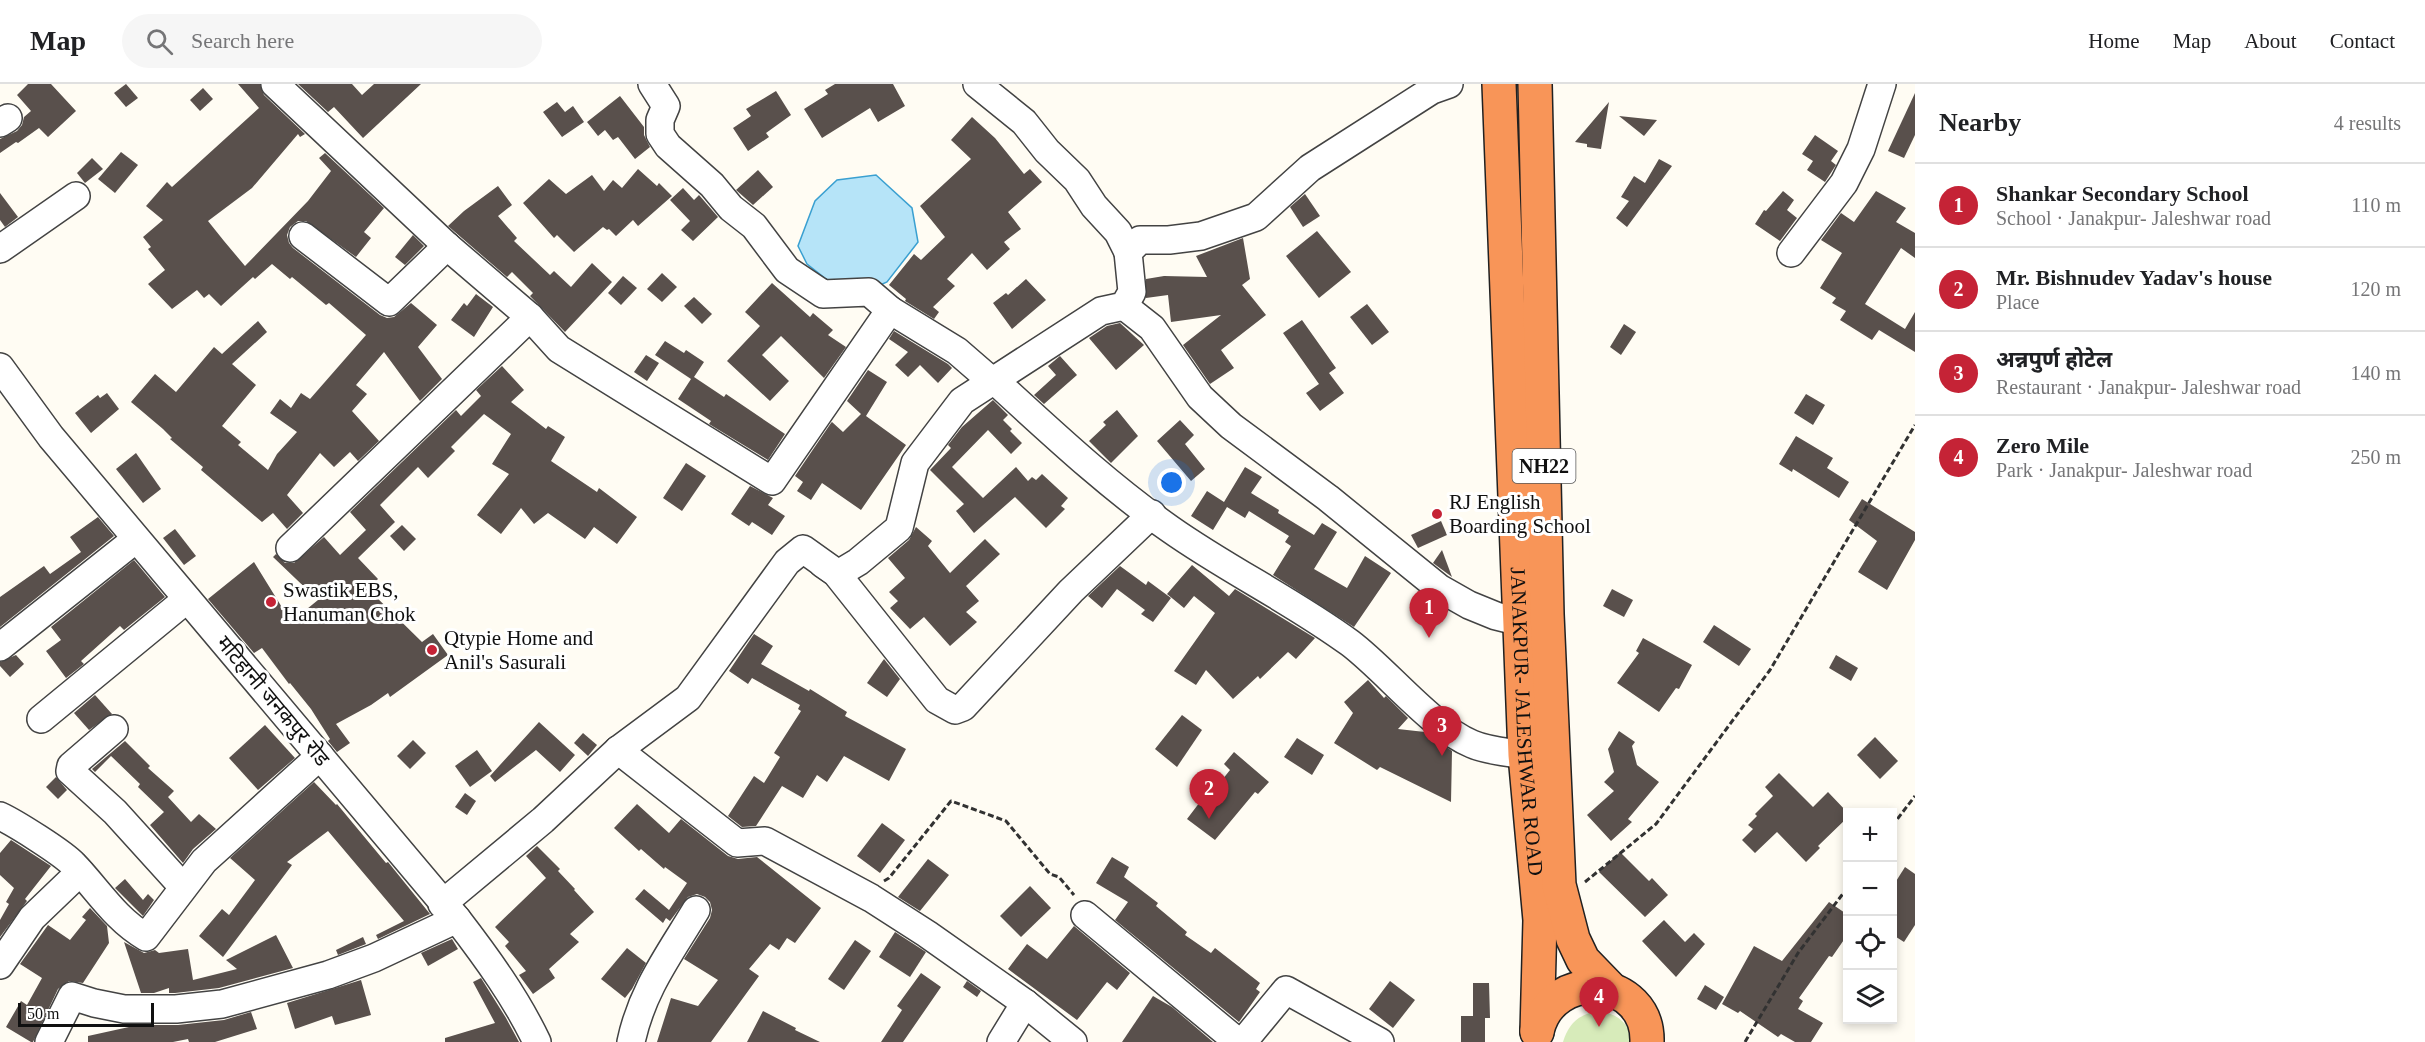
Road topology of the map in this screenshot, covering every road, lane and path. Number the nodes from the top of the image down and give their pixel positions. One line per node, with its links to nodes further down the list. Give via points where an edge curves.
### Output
1 (275, 84): 10 (street)
2 (652, 84): 15 (street, via 666,106 660,134 731,208 754,226 787,270 823,294 869,292)
3 (977, 84): 12 (street, via 1024,122 1077,180 1118,232)
4 (1449, 84): 12 (street, via 1432,90 1310,168 1256,217 1201,236 1140,240)
5 (1499, 84): 25 (highway, JANAKPUR- JALESHWAR ROAD / NH22)
6 (1535, 84): 39 (highway, JANAKPUR- JALESHWAR ROAD / NH22, via 1547,614 1556,848)
7 (1882, 84): 13 (street, via 1861,149 1844,183)
8 (76, 196): 11 (street)
9 (303, 236): 10 (street, via 389,302)
10 (447, 246): 16 (street)
11 (0, 249)
12 (1128, 252): 14 (street, via 1132,292)
13 (1791, 253)
14 (1124, 306): 18 (street, via 1101,312); 25 (street, via 1156,333 1200,397 1231,426 1439,588 1469,605)
15 (890, 310): 16 (street, via 772,481 559,349); 18 (street, via 957,351)
16 (530, 317): 22 (street)
17 (0, 367): 21 (street, मटिहानी जनकपुर रोड, via 51,437)
18 (994, 380): 20 (street, via 1117,490); 23 (street, via 962,400 915,464 899,528 838,574)
19 (1915, 424): 39 (path, via 1770,670 1671,805 1656,824)
20 (1152, 514): 23 (street, via 1071,591 963,707 955,710 937,700 836,573); 30 (street, via 1351,644 1462,739)
21 (136, 538): 24 (street, मटिहानी जनकपुर रोड); 26 (street)
22 (290, 548)
23 (802, 549): 29 (street, via 787,562 688,698)
24 (187, 599): 27 (street); 31 (street, मटिहानी जनकपुर रोड)
25 (1520, 622): 30 (highway, JANAKPUR- JALESHWAR ROAD / NH22)
26 (0, 647)
27 (41, 719)
28 (114, 729): 36 (street, via 71,765 70,771 115,812)
29 (618, 750): 38 (street, via 737,843 765,841); 41 (street)
30 (1525, 755): 46 (highway, JANAKPUR- JALESHWAR ROAD / NH22, via 1540,920)
31 (320, 756): 36 (street, via 204,861); 41 (street, मटिहानी जनकपुर रोड)
32 (1915, 796): 34 (path)
33 (0, 816): 35 (street, via 73,863)
34 (1897, 821)
35 (80, 872): 36 (street, via 130,928 146,937); 43 (street, via 32,918)
36 (183, 887)
37 (1843, 893): 56 (path, via 1798,953)
38 (871, 898): 42 (path, via 951,801 1006,820 1050,874 1065,883); 45 (street)
39 (1563, 900): 44 (highway, JANAKPUR- JALESHWAR ROAD / NH22, via 1583,960)
40 (696, 910): 49 (street, via 647,990)
41 (450, 912): 47 (street, via 406,945 337,971 222,1004 124,1009 72,996); 48 (street, मटिहानी जनकपुर रोड, via 492,966)
42 (1085, 915): 52 (street)
43 (0, 965)
44 (1624, 998): 46 (highway, NH22, via 1589,986 1565,993 1546,1010); 54 (highway, NH22, via 1645,1026); 55 (highway, NH22)
45 (1025, 1003): 50 (street); 51 (street)
46 (1537, 1037)
47 (49, 1042)
48 (537, 1042)
49 (632, 1042)
50 (1001, 1042)
51 (1073, 1042)
52 (1240, 1042): 53 (street, via 1286,990)
53 (1380, 1042)
54 (1647, 1042)
55 (1670, 1042)
56 (1745, 1042)

